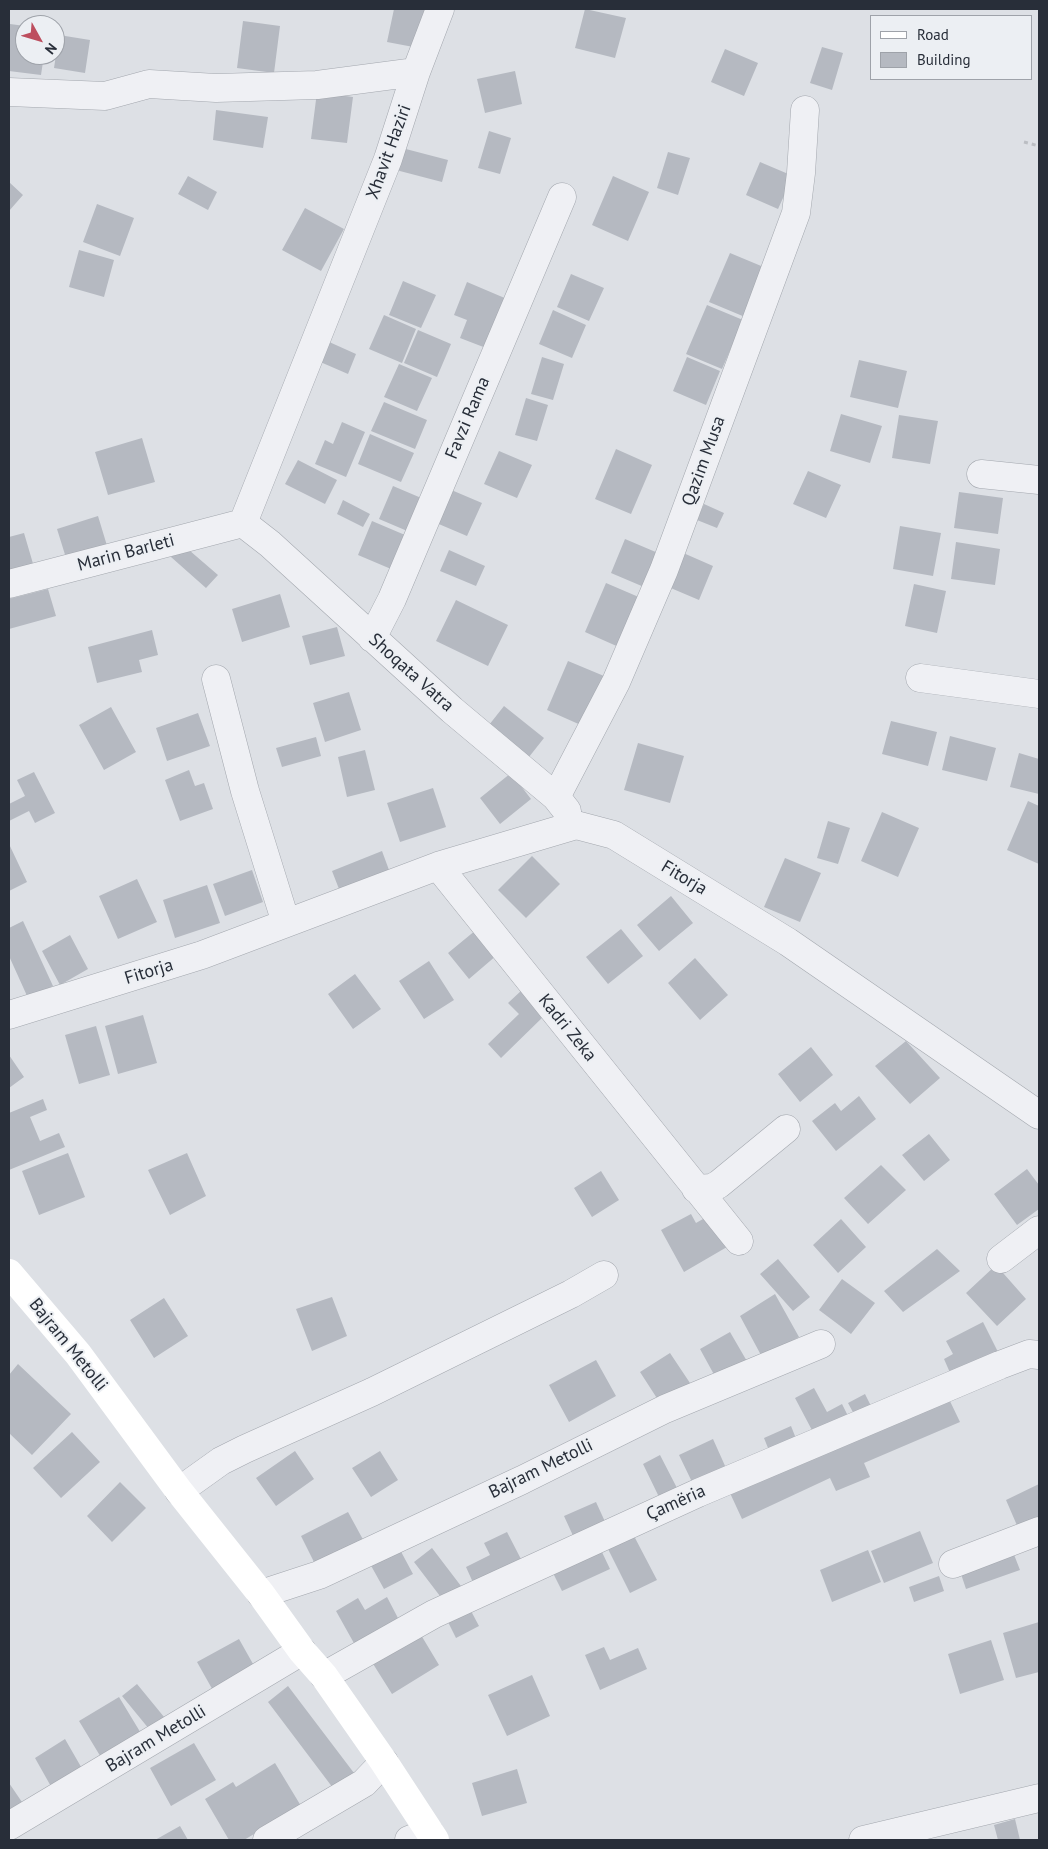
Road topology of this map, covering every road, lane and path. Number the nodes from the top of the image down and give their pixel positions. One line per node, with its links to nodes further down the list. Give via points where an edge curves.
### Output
1 (440, 9): 2 (street, Xhavit Haziri)
2 (416, 72): 3 (street, via 317,85 216,88 149,84 105,96); 10 (street, Xhavit Haziri, via 388,159)
3 (9, 92)
4 (805, 110): 16 (street, Qazim Musa, via 796,213 664,570 616,682)
5 (1024, 142): 6 (path)
6 (1039, 146)
7 (562, 197): 12 (street, Favzi Rama, via 392,599)
8 (981, 474): 9 (street)
9 (1039, 480)
10 (243, 523): 11 (street, Marin Barleti); 12 (street, Shoqata Vatra)
11 (9, 584)
12 (372, 638): 16 (street, Shoqata Vatra, via 452,710)
13 (920, 678): 15 (street)
14 (216, 679): 19 (street, via 245,791)
15 (1039, 694)
16 (556, 796): 17 (street, Shoqata Vatra)
17 (576, 825): 18 (street, Fitorja); 21 (street, Fitorja, via 614,835 788,942)
18 (438, 866): 19 (street, Fitorja); 23 (street, Kadri Zeka)
19 (286, 923): 20 (street, Fitorja, via 202,955)
20 (9, 1015)
21 (1039, 1115)
22 (786, 1129): 23 (street, via 719,1184)
23 (696, 1189): 25 (street, Kadri Zeka)
24 (1039, 1230): 26 (street)
25 (740, 1241)
26 (1001, 1259)
27 (9, 1273): 31 (main road, Bajram Metolli, via 78,1354)
28 (604, 1275): 31 (street, via 372,1392 245,1449)
29 (821, 1344): 34 (street, Bajram Metolli, via 665,1409 319,1575)
30 (1039, 1355): 36 (street, Çamëria, via 1029,1354 1000,1365 698,1493 434,1614)
31 (180, 1491): 34 (main road, Bajram Metolli)
32 (1039, 1531): 33 (street)
33 (953, 1564)
34 (262, 1594): 35 (main road, Bajram Metolli)
35 (302, 1651): 36 (main road, Bajram Metolli); 39 (street, Bajram Metolli)
36 (324, 1676): 37 (main road, Bajram Metolli)
37 (384, 1762): 40 (main road, Bajram Metolli); 41 (street, via 364,1783)
38 (1039, 1798): 42 (street)
39 (9, 1826)
40 (424, 1837)
41 (267, 1840)
42 (863, 1840)

